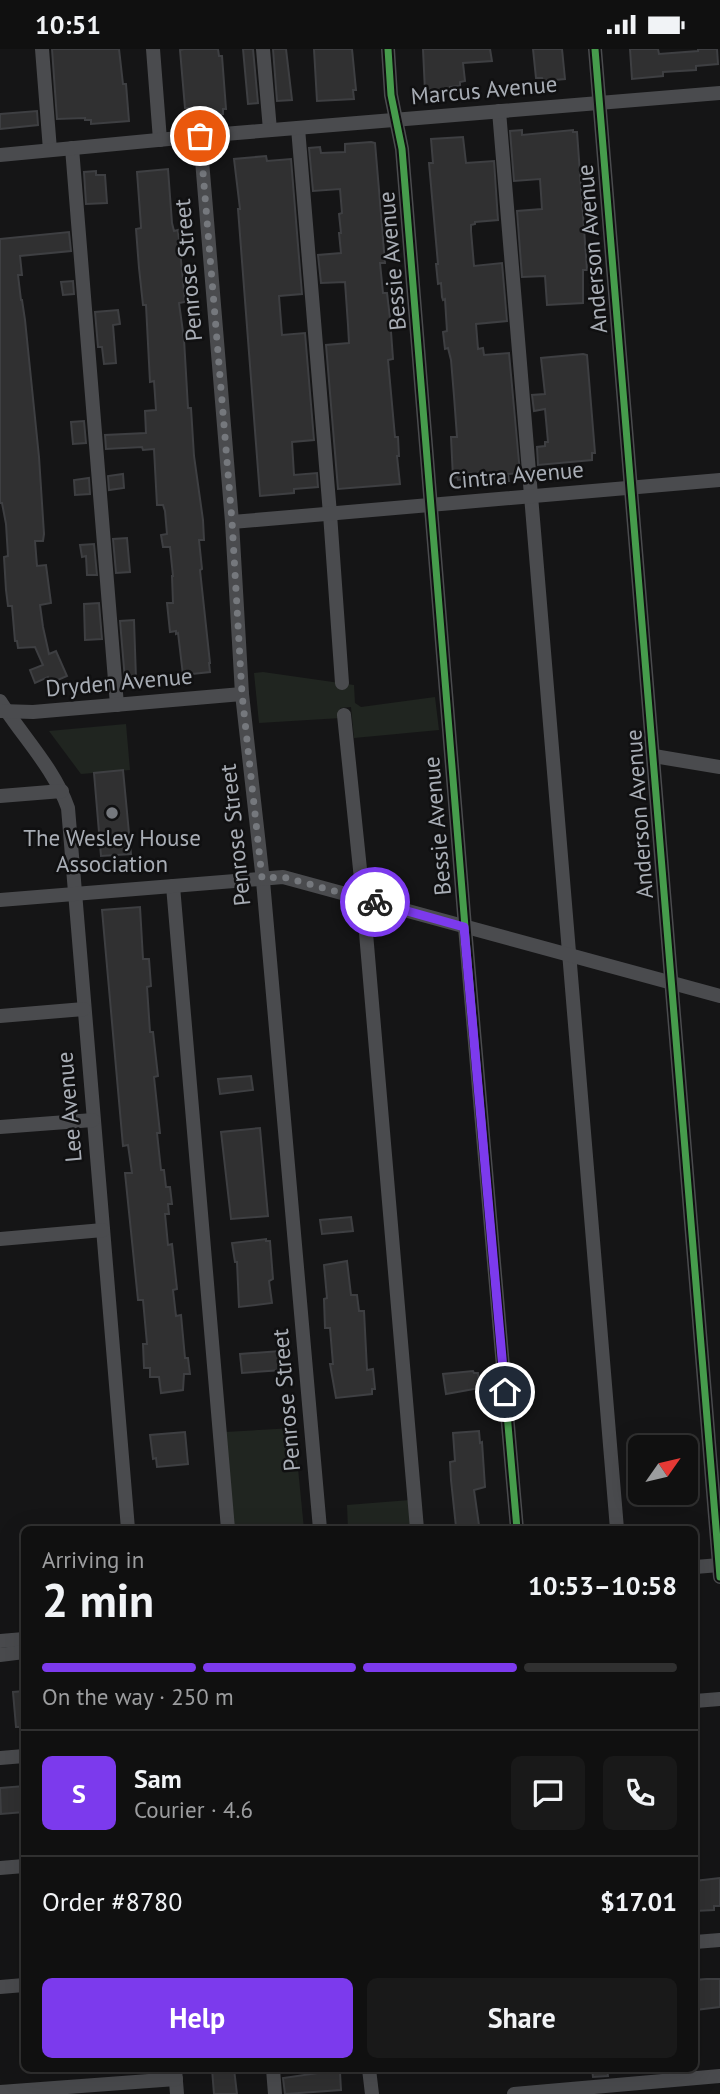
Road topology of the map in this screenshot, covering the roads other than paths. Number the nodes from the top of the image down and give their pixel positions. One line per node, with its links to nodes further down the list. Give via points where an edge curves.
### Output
1 (43, 49): 15 (street)
2 (153, 49): 13 (street)
3 (263, 49): 11 (street)
4 (388, 49): 9 (street, Bessie Avenue)
5 (595, 49): 7 (street, Anderson Avenue)
6 (720, 93): 7 (street, Marcus Avenue)
7 (600, 103): 8 (street, Marcus Avenue); 18 (street, Anderson Avenue)
8 (499, 111): 9 (street, Marcus Avenue); 19 (street)
9 (396, 120): 10 (street, Marcus Avenue); 20 (street, Bessie Avenue)
10 (298, 128): 11 (street, Marcus Avenue); 21 (street)
11 (270, 131): 12 (street, Marcus Avenue)
12 (200, 136): 13 (street, Marcus Avenue); 22 (street, Penrose Street)
13 (160, 140): 14 (street, Marcus Avenue)
14 (72, 148): 15 (street, Marcus Avenue); 25 (street)
15 (50, 150): 16 (street, Marcus Avenue)
16 (0, 155)
17 (720, 480): 18 (street, Cintra Avenue)
18 (631, 487): 19 (street, Cintra Avenue); 28 (street, Anderson Avenue)
19 (530, 496): 20 (street, Cintra Avenue); 38 (street)
20 (431, 505): 21 (street, Cintra Avenue); 37 (street, Bessie Avenue)
21 (330, 514): 22 (street, Cintra Avenue); 23 (street)
22 (232, 521): 24 (street, Penrose Street)
23 (342, 683)
24 (242, 694): 25 (street, Dryden Avenue); 32 (street, Penrose Street)
25 (117, 705): 26 (street, Dryden Avenue, via 33,712)
26 (2, 707): 30 (street, Lee Avenue)
27 (344, 715): 35 (street)
28 (654, 757): 29 (street); 39 (street, Anderson Avenue)
29 (720, 767)
30 (62, 791): 31 (street); 34 (street, Lee Avenue, via 68,808)
31 (0, 796)
32 (262, 878): 33 (street); 35 (street, via 283,877); 49 (street, Penrose Street)
33 (173, 886): 34 (street); 48 (street)
34 (74, 895): 36 (street); 41 (street, Lee Avenue)
35 (363, 898): 37 (street); 50 (street)
36 (0, 900)
37 (464, 927): 38 (street); 51 (street, Bessie Avenue)
38 (570, 955): 39 (street); 52 (street)
39 (671, 983): 40 (street); 54 (street, Anderson Avenue)
40 (720, 996)
41 (83, 1009): 42 (street); 43 (street, Lee Avenue)
42 (0, 1016)
43 (93, 1119): 44 (street); 45 (street, Lee Avenue)
44 (0, 1127)
45 (103, 1230): 46 (street); 47 (street, Lee Avenue)
46 (0, 1239)
47 (128, 1526)
48 (228, 1526)
49 (320, 1526)
50 (417, 1526)
51 (517, 1526)
52 (617, 1526)
53 (698, 1567): 54 (street)
54 (720, 1569)
55 (21, 1639): 56 (street)
56 (0, 1641)
57 (21, 1652): 58 (street)
58 (0, 1655)
59 (720, 1699): 60 (street)
60 (698, 1701)
61 (21, 1756): 62 (street)
62 (0, 1758)
63 (21, 1866): 64 (street)
64 (0, 1868)
65 (720, 1940): 66 (street)
66 (698, 1942)
67 (21, 1985): 68 (street)
68 (0, 1987)
69 (273, 2072): 74 (street)
70 (369, 2072): 75 (street)
71 (720, 2076): 76 (street)
72 (176, 2081): 73 (street)
73 (0, 2092)
74 (275, 2094)
75 (372, 2094)
76 (514, 2094)

